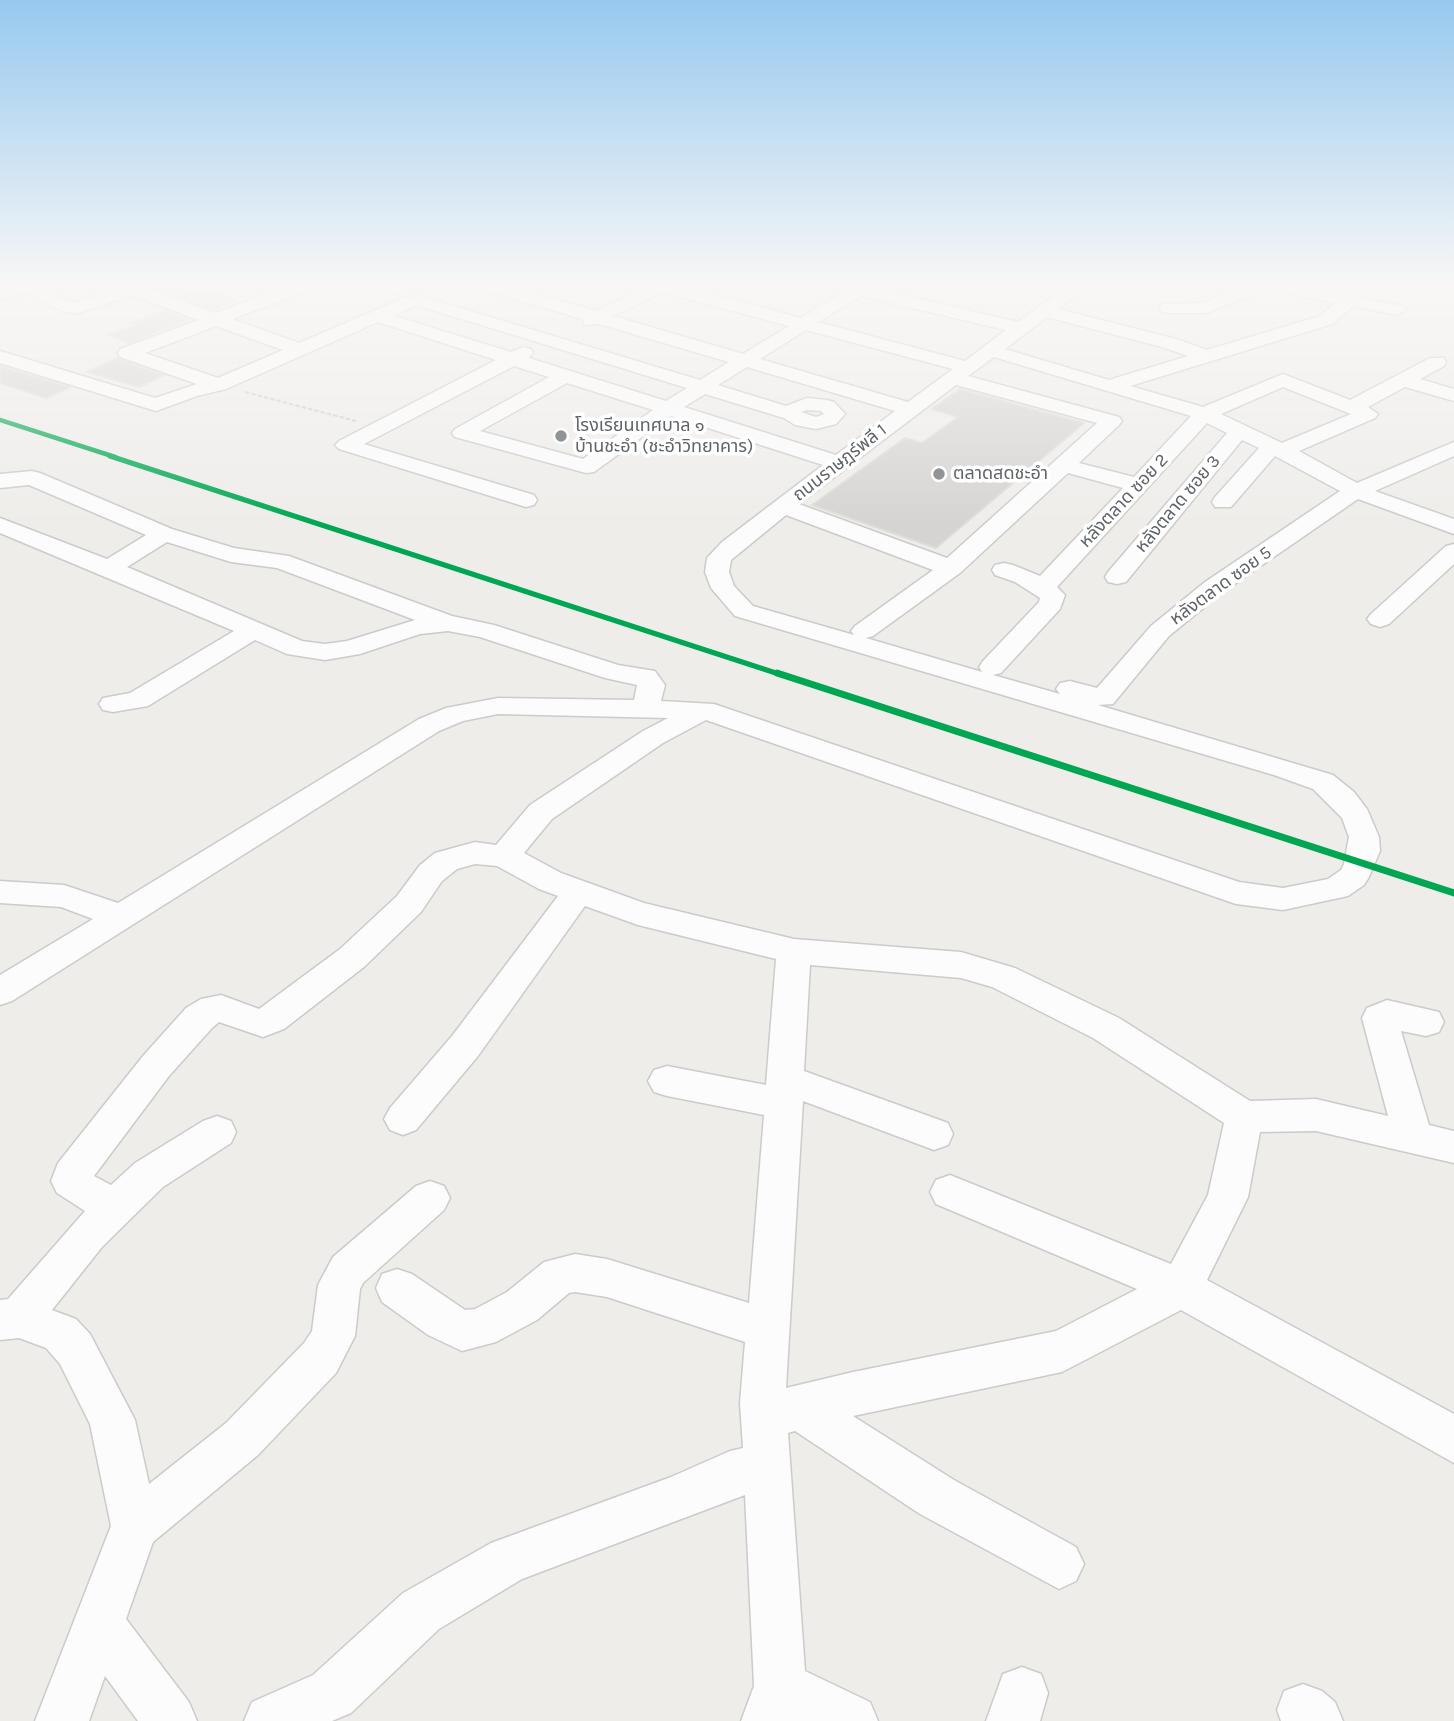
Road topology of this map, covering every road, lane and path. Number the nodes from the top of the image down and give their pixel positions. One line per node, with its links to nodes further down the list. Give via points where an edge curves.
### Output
1 (24, 364): 18 (street, via 156,405)
2 (155, 364): 18 (street)
3 (253, 364): 18 (street)
4 (502, 364): 28 (street)
5 (533, 364): 15 (street)
6 (646, 364): 17 (street)
7 (738, 364): 17 (street)
8 (760, 364): 24 (street)
9 (935, 364): 14 (street)
10 (970, 364): 14 (street, ถนนราษฎร์พลี 1)
11 (1040, 364): 19 (street)
12 (1178, 364): 19 (street)
13 (1433, 364): 16 (street)
14 (960, 372): 24 (street, ถนนราษฎร์พลี 1); 27 (street)
15 (566, 375): 23 (street); 23 (street, via 462,433 586,467)
16 (1404, 380): 20 (street); 22 (street)
17 (710, 383): 23 (street); 25 (street)
18 (205, 385): 28 (path)
19 (1112, 385): 21 (street)
20 (1454, 395)
21 (1163, 401): 26 (street); 27 (street)
22 (1352, 407): 26 (street, via 1283,380); 32 (street, via 1368,414)
23 (667, 409): 33 (street)
24 (911, 409): 30 (street, ถนนราษฎร์พลี 1)
25 (805, 414): 30 (street); 30 (street, via 829,420 834,411)
26 (1204, 414): 29 (street); 36 (street, หลังตลาด ซอย 2)
27 (1112, 421): 34 (street)
28 (380, 428): 38 (street, via 346,445)
29 (1240, 431): 32 (street); 48 (street, หลังตลาด ซอย 3)
30 (878, 433): 33 (street, ถนนราษฎร์พลี 1)
31 (1454, 448): 37 (street, หลังตลาด ซอย 5)
32 (1277, 449): 37 (street); 39 (street)
33 (839, 463): 40 (street, ถนนราษฎร์พลี 1)
34 (1063, 465): 36 (street); 46 (street)
35 (0, 481): 43 (street, via 36,480)
36 (1138, 485): 49 (street, หลังตลาด ซอย 2)
37 (1356, 491): 41 (street); 54 (street, หลังตลาด ซอย 5, via 1214,587 1160,631 1102,698)
38 (526, 500)
39 (1223, 502)
40 (783, 506): 46 (street); 53 (street, ถนนราษฎร์พลี 1, via 719,558 717,572 737,605)
41 (1450, 523)
42 (0, 525): 45 (street)
43 (164, 534): 45 (street); 51 (street, via 231,555 281,562)
44 (1454, 551): 50 (street)
45 (109, 568): 52 (street)
46 (951, 568): 53 (street)
47 (1004, 570): 49 (street)
48 (1117, 577)
49 (1043, 588): 54 (street, via 1053,595 1051,604)
50 (1380, 619)
51 (448, 623): 52 (street, via 325,652 296,648); 56 (street, via 485,630 614,672 646,677 651,685)
52 (253, 630): 55 (street, via 138,700)
53 (873, 640): 54 (street); 57 (street, via 1323,782 1356,816 1364,837 1360,864 1353,877 1337,888 1312,895 1283,899 1236,893)
54 (992, 667)
55 (113, 704)
56 (645, 710): 57 (street); 61 (street, via 498,706 456,714 429,725)
57 (704, 710): 58 (street, via 653,737 541,812)
58 (505, 856): 59 (street, via 524,869); 75 (street, via 475,853 446,861 352,958 271,1019 253,1021 220,1008 199,1018 72,1175 71,1181 82,1190)
59 (579, 891): 62 (street, via 638,912); 68 (street, via 465,1046)
60 (0, 892): 61 (street, via 64,897)
61 (120, 916): 63 (street)
62 (794, 951): 66 (street); 67 (street, via 961,965 1003,977 1107,1028)
63 (0, 992)
64 (1426, 1022): 71 (street, via 1387,1014 1380,1018)
65 (667, 1081): 66 (street)
66 (784, 1092): 70 (street); 79 (street)
67 (1244, 1117): 71 (street, via 1316,1115); 77 (street, via 1228,1197)
68 (403, 1119)
69 (217, 1132): 75 (street, via 149,1175)
70 (934, 1134)
71 (1412, 1136): 72 (street)
72 (1454, 1147)
73 (950, 1192): 77 (street)
74 (430, 1198): 83 (street, via 348,1270 339,1285 333,1336 320,1358 242,1439)
75 (116, 1207): 78 (street)
76 (397, 1288): 79 (street, via 461,1331 481,1328 522,1306 559,1275 575,1273 607,1278)
77 (1181, 1288): 80 (street, via 1062,1351); 81 (street)
78 (10, 1319): 83 (street, via 61,1333 75,1349 113,1420)
79 (768, 1329): 80 (street, via 763,1404)
80 (782, 1411): 82 (street); 84 (street)
81 (1454, 1440)
82 (768, 1467): 86 (street); 89 (street, via 730,1474 678,1498 508,1560 421,1611 332,1694)
83 (135, 1526): 85 (street)
84 (1059, 1564)
85 (99, 1625): 87 (street); 88 (street)
86 (774, 1703): 90 (street)
87 (62, 1721)
88 (170, 1721)
89 (271, 1721)
90 (851, 1721)

